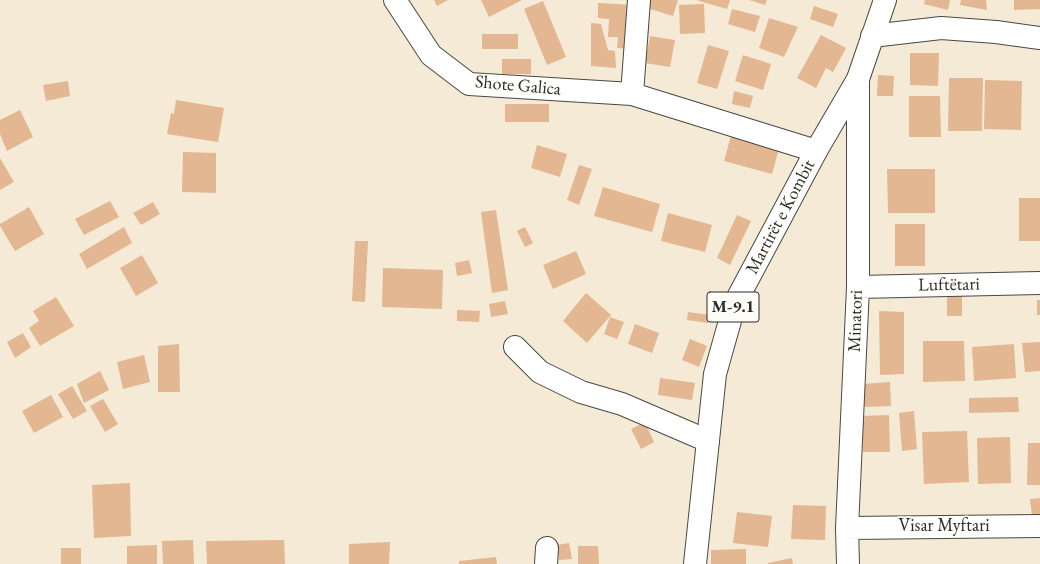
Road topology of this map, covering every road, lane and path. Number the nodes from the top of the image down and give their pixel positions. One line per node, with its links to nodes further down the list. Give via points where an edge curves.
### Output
1 (395, 0): 7 (street, Shote Galica, via 431,55 469,84)
2 (639, 0): 7 (street)
3 (885, 0): 4 (street, Martirët e Kombit / M-9.1)
4 (872, 36): 5 (street, via 941,28); 6 (street, Martirët e Kombit / M-9.1)
5 (1040, 38)
6 (858, 79): 8 (street, Martirët e Kombit / M-9.1); 10 (street, Minatori)
7 (632, 94): 8 (street, Shote Galica)
8 (816, 151): 12 (street, Martirët e Kombit / M-9.1, via 734,303 715,374)
9 (1040, 283): 10 (street, Luftëtari)
10 (858, 287): 14 (street, Minatori)
11 (515, 347): 12 (street, via 540,372 580,392 622,404)
12 (708, 441): 15 (street, Martirët e Kombit / M-9.1)
13 (1040, 526): 14 (street, Visar Myftari)
14 (847, 528): 16 (street, Minatori)
15 (695, 564)
16 (848, 564)

